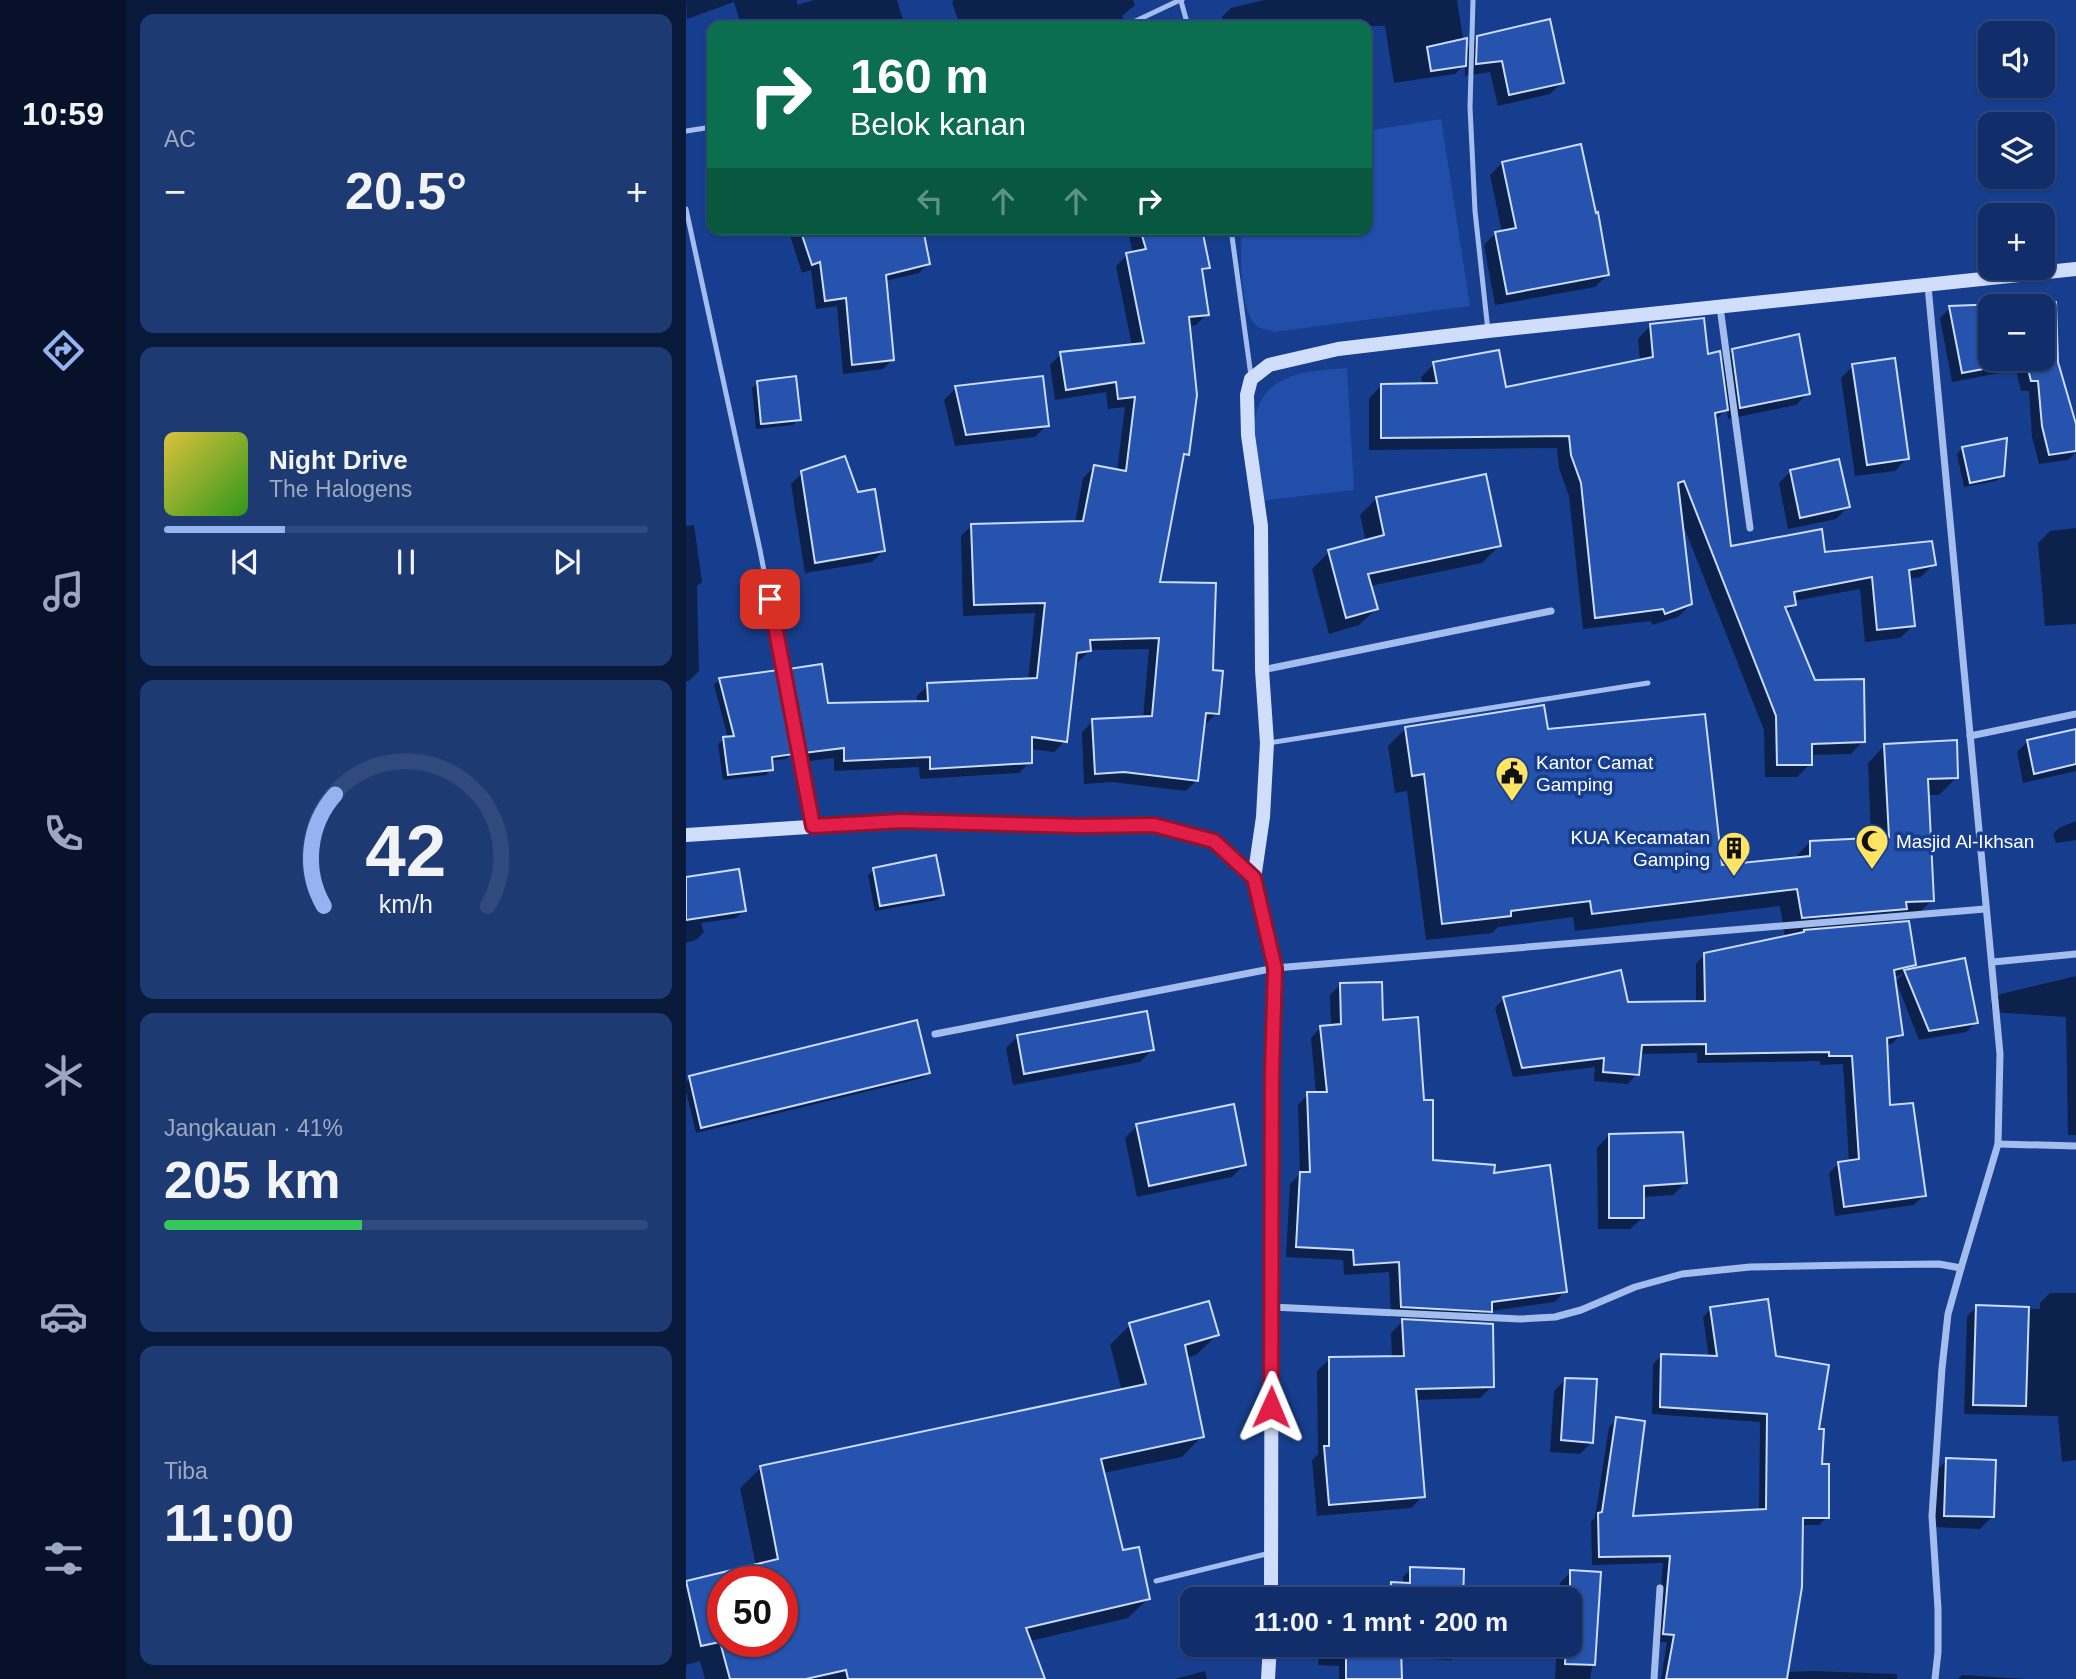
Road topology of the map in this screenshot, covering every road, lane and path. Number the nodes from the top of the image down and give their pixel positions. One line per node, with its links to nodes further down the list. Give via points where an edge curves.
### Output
1 (1181, 0): 3 (lane); 4 (lane)
2 (1473, 0): 12 (lane, via 1470,107)
3 (1136, 21)
4 (1187, 21)
5 (707, 128): 6 (lane)
6 (686, 131)
7 (686, 209): 21 (lane, via 760,550)
8 (1232, 235): 13 (lane)
9 (2076, 269): 10 (main road)
10 (1928, 286): 11 (main road); 19 (street)
11 (1720, 307): 12 (main road); 14 (street)
12 (1488, 331): 13 (main road, via 1338,349 1269,365)
13 (1251, 379): 16 (main road, via 1248,435 1261,526)
14 (1750, 528)
15 (1551, 611): 16 (street)
16 (1262, 670): 20 (main road)
17 (1648, 683): 20 (lane)
18 (2076, 713): 19 (street)
19 (1970, 736): 24 (street)
20 (1267, 743): 23 (main road)
21 (813, 826): 22 (main road); 23 (main road, via 901,821 1154,825 1214,841)
22 (686, 835)
23 (1254, 878): 27 (main road)
24 (1985, 909): 26 (street); 27 (street)
25 (2076, 954): 26 (street)
26 (1993, 961): 29 (street, via 2000,1055)
27 (1275, 968): 28 (street); 32 (main road)
28 (934, 1034)
29 (1998, 1144): 30 (street); 31 (street)
30 (2076, 1146)
31 (1961, 1268): 32 (street, via 1940,1264 1750,1267 1682,1274 1635,1287 1581,1310 1520,1319); 40 (street, via 1948,1314 1932,1516 1938,1609)
32 (1272, 1307): 33 (main road)
33 (1273, 1552): 34 (lane); 35 (main road)
34 (1156, 1581)
35 (1272, 1587)
36 (1660, 1588): 39 (street)
37 (1269, 1657): 38 (main road)
38 (1268, 1679)
39 (1654, 1679)
40 (1935, 1679)

